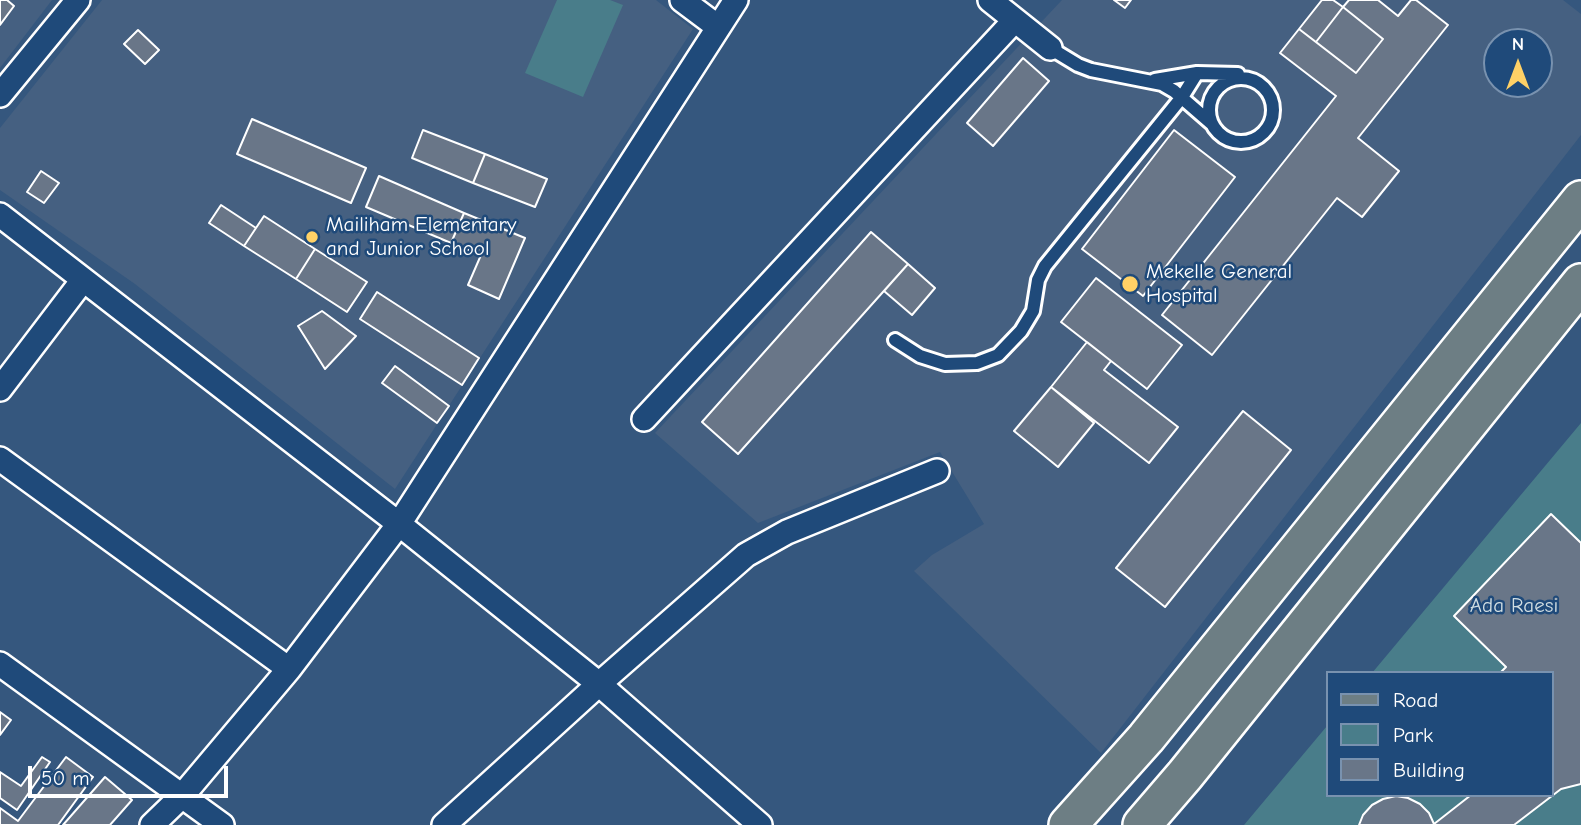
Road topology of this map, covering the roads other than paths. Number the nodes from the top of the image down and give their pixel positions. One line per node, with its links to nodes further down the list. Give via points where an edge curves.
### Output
1 (78, 0): 11 (street)
2 (682, 0): 6 (street)
3 (736, 0): 6 (street)
4 (990, 0): 5 (street)
5 (1015, 20): 7 (street); 20 (street)
6 (718, 27): 23 (street)
7 (1050, 48): 10 (lane, via 1091,70)
8 (1198, 72): 9 (lane, via 1228,72); 10 (lane); 12 (lane)
9 (1252, 79): 13 (lane, via 1227,80 1217,88 1210,99); 13 (lane, via 1271,95 1274,107 1266,131 1256,139 1231,141)
10 (1151, 80): 12 (lane)
11 (0, 95)
12 (1182, 97): 13 (lane); 18 (lane, via 1045,266 1033,311 998,355 977,363 946,364 920,356)
13 (1212, 124)
14 (1581, 200): 32 (main road, via 1146,738)
15 (0, 215): 16 (street)
16 (83, 281): 19 (street); 23 (street)
17 (1581, 283): 33 (main road)
18 (895, 340)
19 (0, 389)
20 (644, 419)
21 (0, 459): 25 (street)
22 (937, 471): 26 (street, via 787,532 746,555)
23 (399, 524): 25 (street); 26 (street)
24 (0, 664): 27 (street)
25 (289, 669): 27 (street)
26 (599, 684): 30 (street); 31 (street)
27 (183, 796): 28 (street); 29 (street)
28 (152, 825)
29 (222, 825)
30 (444, 825)
31 (760, 825)
32 (1068, 825)
33 (1142, 825)

